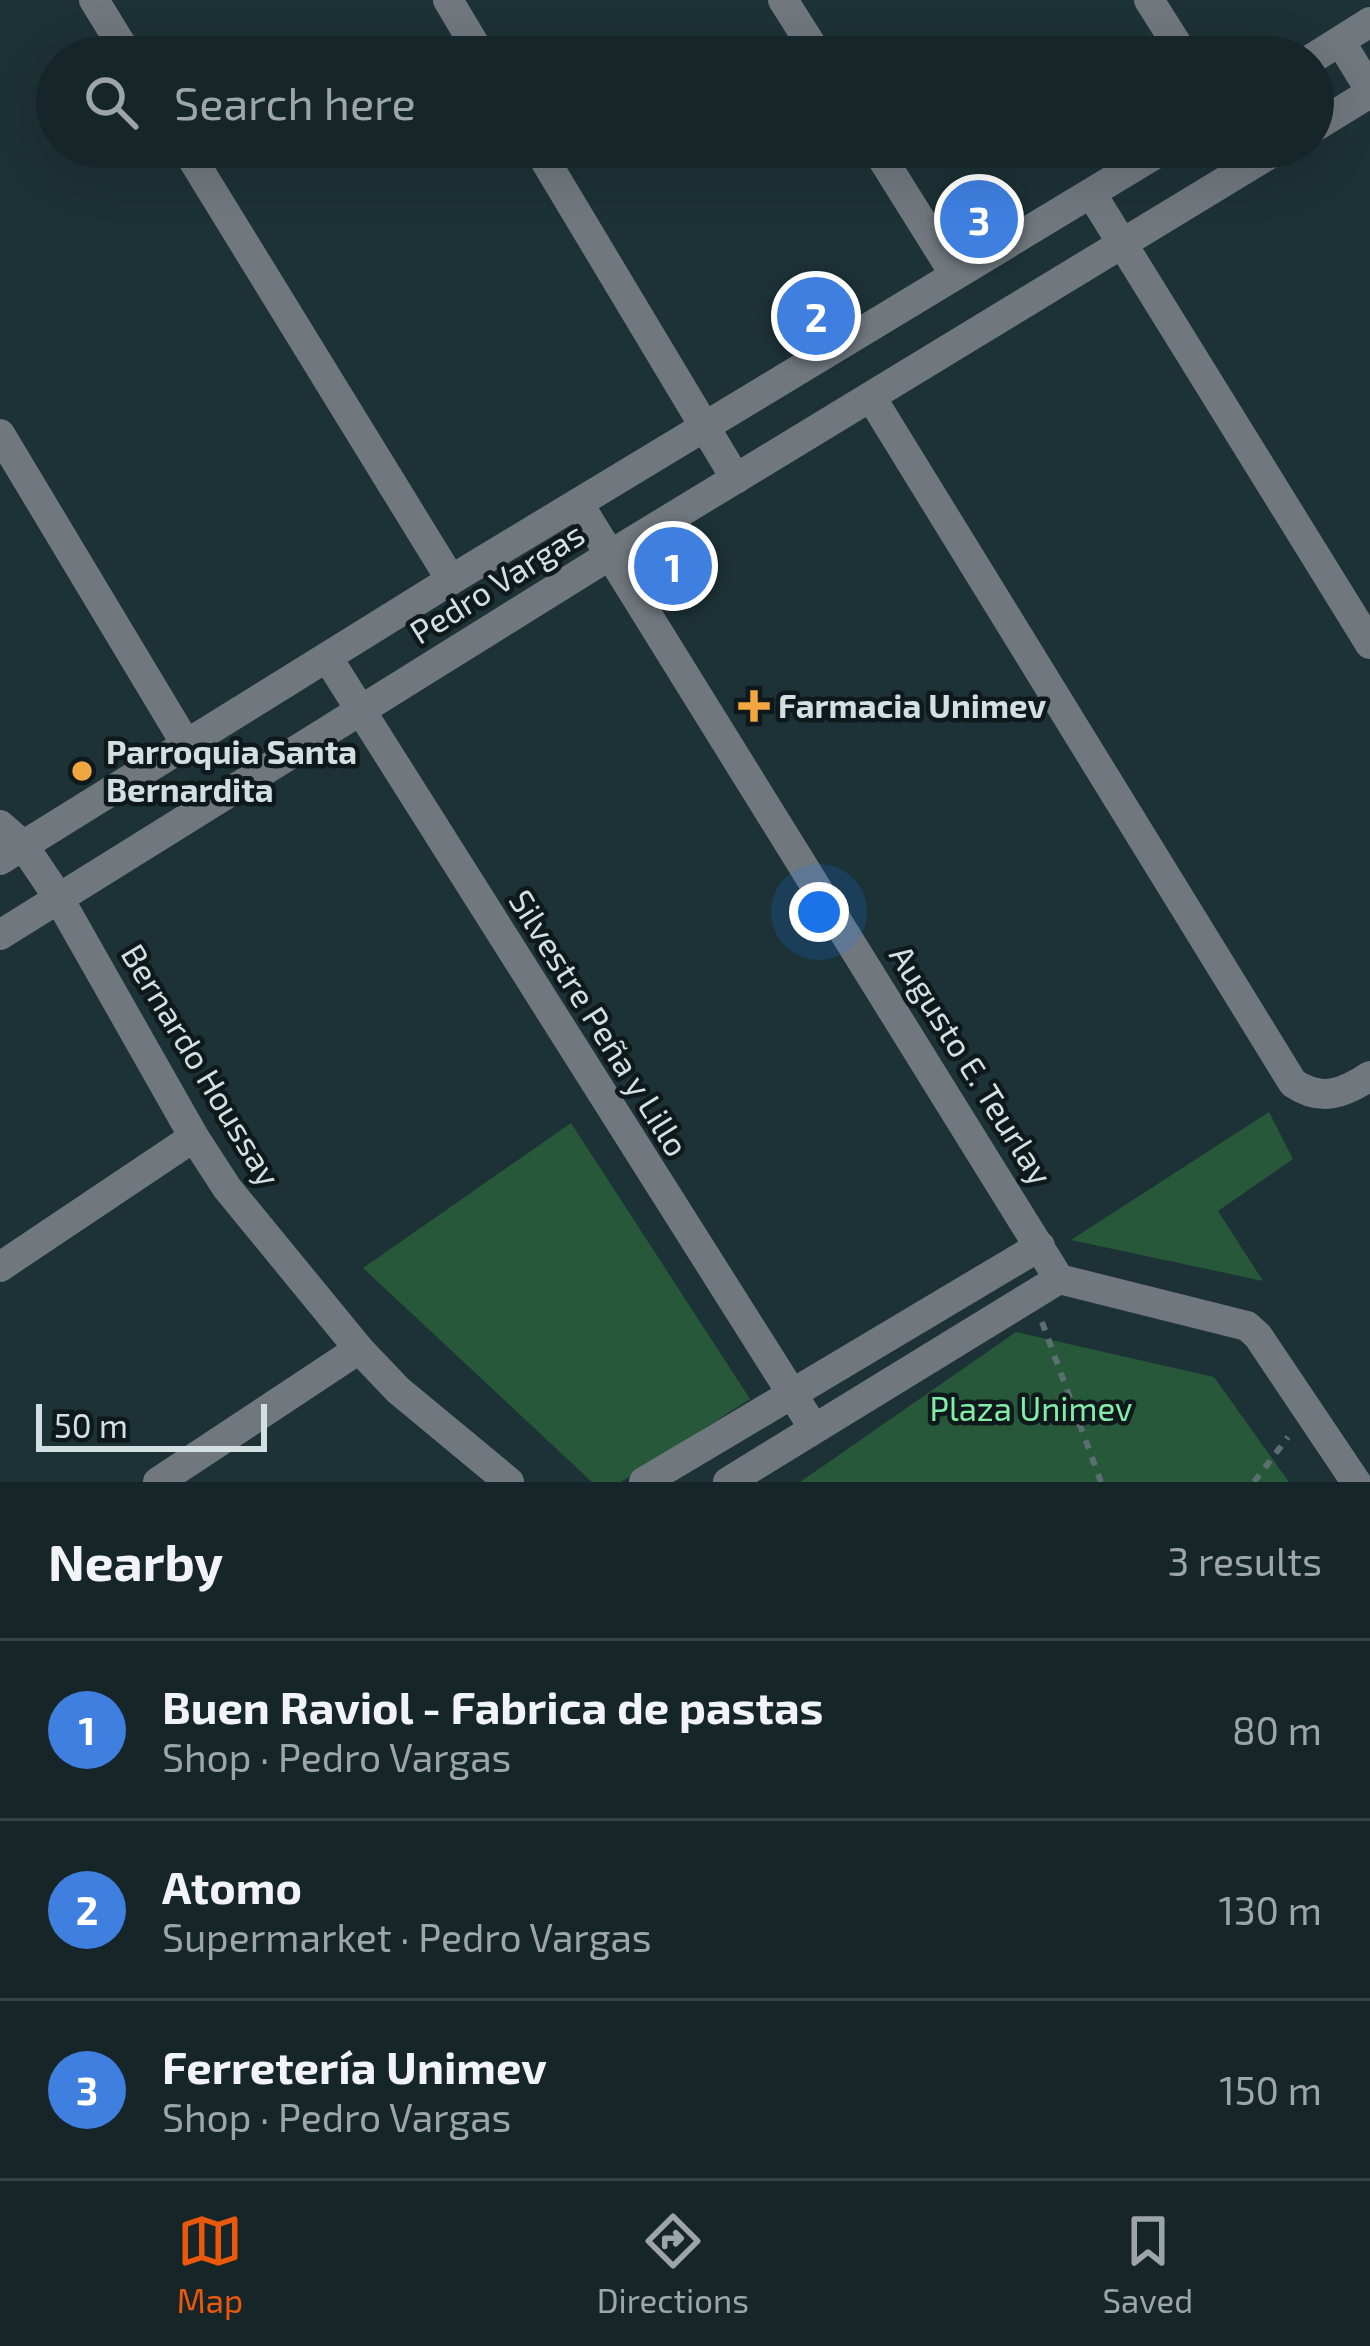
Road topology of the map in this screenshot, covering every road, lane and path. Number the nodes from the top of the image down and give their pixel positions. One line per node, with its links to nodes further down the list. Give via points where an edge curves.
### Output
1 (94, 0): 6 (street)
2 (448, 0): 7 (street)
3 (783, 0): 8 (street)
4 (1150, 0): 9 (street)
5 (1370, 22): 10 (street)
6 (116, 36)
7 (469, 36)
8 (805, 36)
9 (1171, 36)
10 (1340, 40): 11 (street); 12 (street)
11 (1334, 44)
12 (1370, 91): 13 (street)
13 (1334, 114)
14 (198, 168): 28 (street)
15 (549, 168): 23 (street)
16 (888, 168): 21 (street)
17 (1132, 168): 19 (street, Pedro Vargas)
18 (1247, 168): 20 (street, Pedro Vargas)
19 (1091, 193): 20 (street); 21 (street, Pedro Vargas)
20 (1122, 244): 22 (street, Pedro Vargas); 29 (street)
21 (955, 275): 23 (street, Pedro Vargas)
22 (871, 397): 25 (street, Pedro Vargas); 36 (street, via 1293,1083 1325,1096)
23 (704, 426): 25 (street); 26 (street, Pedro Vargas)
24 (0, 434): 32 (street)
25 (736, 479): 27 (street, Pedro Vargas)
26 (578, 502): 27 (street, Augusto E. Teurlay); 28 (street, Pedro Vargas)
27 (610, 555): 31 (street, Pedro Vargas); 38 (street, Augusto E. Teurlay)
28 (452, 580): 30 (street, Pedro Vargas)
29 (1370, 644)
30 (327, 657): 31 (street, Silvestre Peña y Lillo); 32 (street, Pedro Vargas)
31 (359, 711): 34 (street, Pedro Vargas); 42 (street, Silvestre Peña y Lillo)
32 (187, 744): 33 (street, Pedro Vargas)
33 (8, 843): 34 (street, Bernardo Houssay)
34 (58, 897): 35 (street, Pedro Vargas); 37 (street, Bernardo Houssay)
35 (0, 935)
36 (1370, 1076)
37 (194, 1137): 39 (street); 41 (street, Bernardo Houssay)
38 (1040, 1246): 40 (street, Augusto E. Teurlay); 42 (street)
39 (0, 1267)
40 (1059, 1279): 43 (street, via 1247,1326); 44 (street); 49 (path, via 1042,1323)
41 (359, 1349): 45 (street); 46 (street, Bernardo Houssay)
42 (791, 1394): 44 (street, Silvestre Peña y Lillo); 47 (street)
43 (1308, 1410): 50 (path); 51 (street)
44 (813, 1427): 48 (street)
45 (158, 1482)
46 (509, 1482)
47 (644, 1482)
48 (728, 1482)
49 (1100, 1482)
50 (1254, 1482)
51 (1357, 1482)

